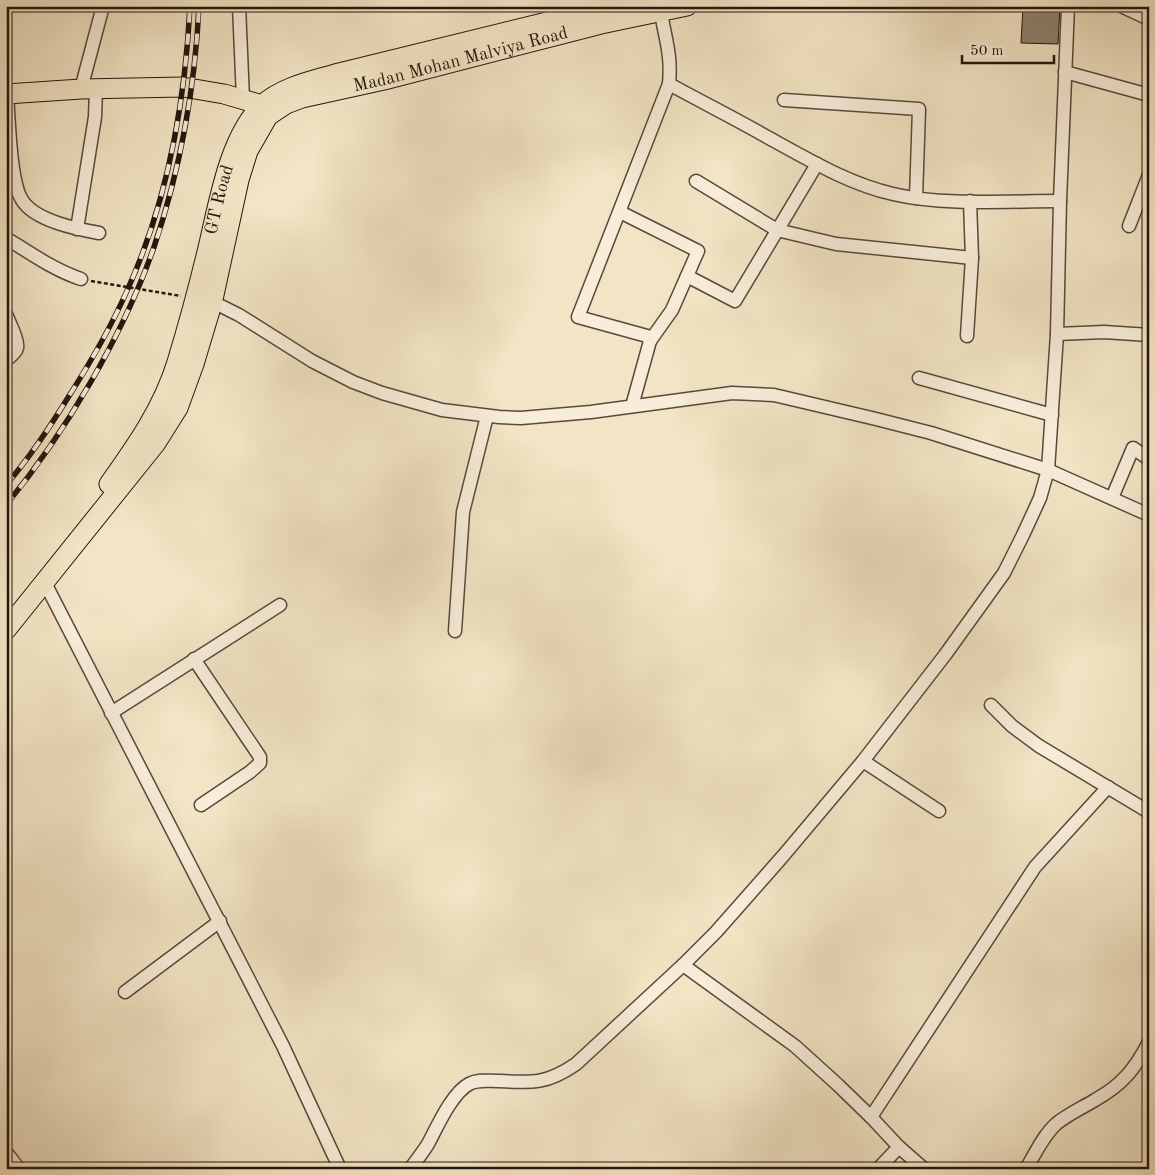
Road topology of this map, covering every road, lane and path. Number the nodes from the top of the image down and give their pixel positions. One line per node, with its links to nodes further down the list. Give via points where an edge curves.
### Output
1 (103, 6): 11 (street)
2 (239, 6): 14 (street)
3 (612, 6): 16 (highway, GT Road, via 335,74 276,94)
4 (687, 6): 7 (highway, Madan Mohan Malviya Road)
5 (1068, 6): 9 (street)
6 (1121, 6): 8 (street)
7 (660, 8): 10 (street, via 669,47); 16 (highway, Madan Mohan Malviya Road, via 384,80 302,98)
8 (1149, 19)
9 (1066, 72): 13 (street); 22 (street)
10 (669, 84): 17 (street); 23 (street)
11 (89, 89): 12 (highway); 14 (highway, via 184,87); 25 (street, via 95,117)
12 (6, 94): 25 (street, via 16,186 23,202 38,215)
13 (1149, 95)
14 (242, 99): 16 (highway)
15 (784, 100): 20 (street, via 919,109)
16 (265, 111): 32 (highway, GT Road, via 251,119 229,162)
17 (817, 164): 20 (street, via 875,189); 26 (street)
18 (1149, 175): 24 (street)
19 (696, 181): 26 (street)
20 (916, 198): 21 (street)
21 (970, 201): 22 (street); 29 (street)
22 (1060, 201): 34 (street)
23 (620, 212): 30 (street, via 698,251); 37 (street, via 578,317 647,336)
24 (1129, 226)
25 (77, 229): 27 (street)
26 (778, 230): 29 (street, via 836,244); 30 (street, via 736,301)
27 (99, 233)
28 (6, 238): 31 (street)
29 (972, 258): 35 (street)
30 (687, 276): 37 (street, via 672,310)
31 (81, 279): 32 (path)
32 (203, 302): 42 (street, via 221,306 238,315 353,382 442,410); 47 (highway, GT Road, via 194,364 178,408 156,443); 49 (highway, GT Road, via 144,433 99,499)
33 (6, 314): 38 (street, via 17,349)
34 (1057, 334): 36 (street, via 1104,332); 41 (street)
35 (967, 336)
36 (1149, 336)
37 (650, 340): 40 (street)
38 (6, 360)
39 (919, 378): 41 (street)
40 (632, 406): 42 (street, via 521,418); 44 (street, via 732,392 774,395 922,431)
41 (1052, 415): 44 (street)
42 (487, 416): 51 (street, via 463,512)
43 (1149, 458): 45 (street, via 1133,448)
44 (1048, 470): 45 (street); 55 (street, via 1040,498 1004,573)
45 (1112, 498): 46 (street)
46 (1149, 515)
47 (44, 582): 50 (highway, GT Road); 54 (street)
48 (280, 605): 52 (street)
49 (6, 612)
50 (6, 630)
51 (455, 631)
52 (194, 659): 54 (street); 57 (street, via 260,757 260,763 250,772)
53 (991, 705): 56 (street, via 1012,726 1040,746)
54 (111, 713): 60 (street)
55 (863, 761): 58 (street); 61 (street, via 716,932)
56 (1108, 787): 59 (street); 64 (street, via 1035,867)
57 (202, 805)
58 (939, 811)
59 (1149, 812)
60 (220, 921): 62 (street); 68 (street)
61 (683, 965): 64 (street, via 795,1046); 69 (street, via 560,1075 544,1081 480,1080 469,1084 452,1101)
62 (125, 992)
63 (1149, 1042): 72 (street, via 1126,1077 1054,1126)
64 (871, 1117): 65 (street)
65 (899, 1147): 70 (street); 71 (street)
66 (6, 1152): 67 (street)
67 (19, 1169)
68 (340, 1169)
69 (410, 1169)
70 (878, 1169)
71 (924, 1169)
72 (1026, 1169)

